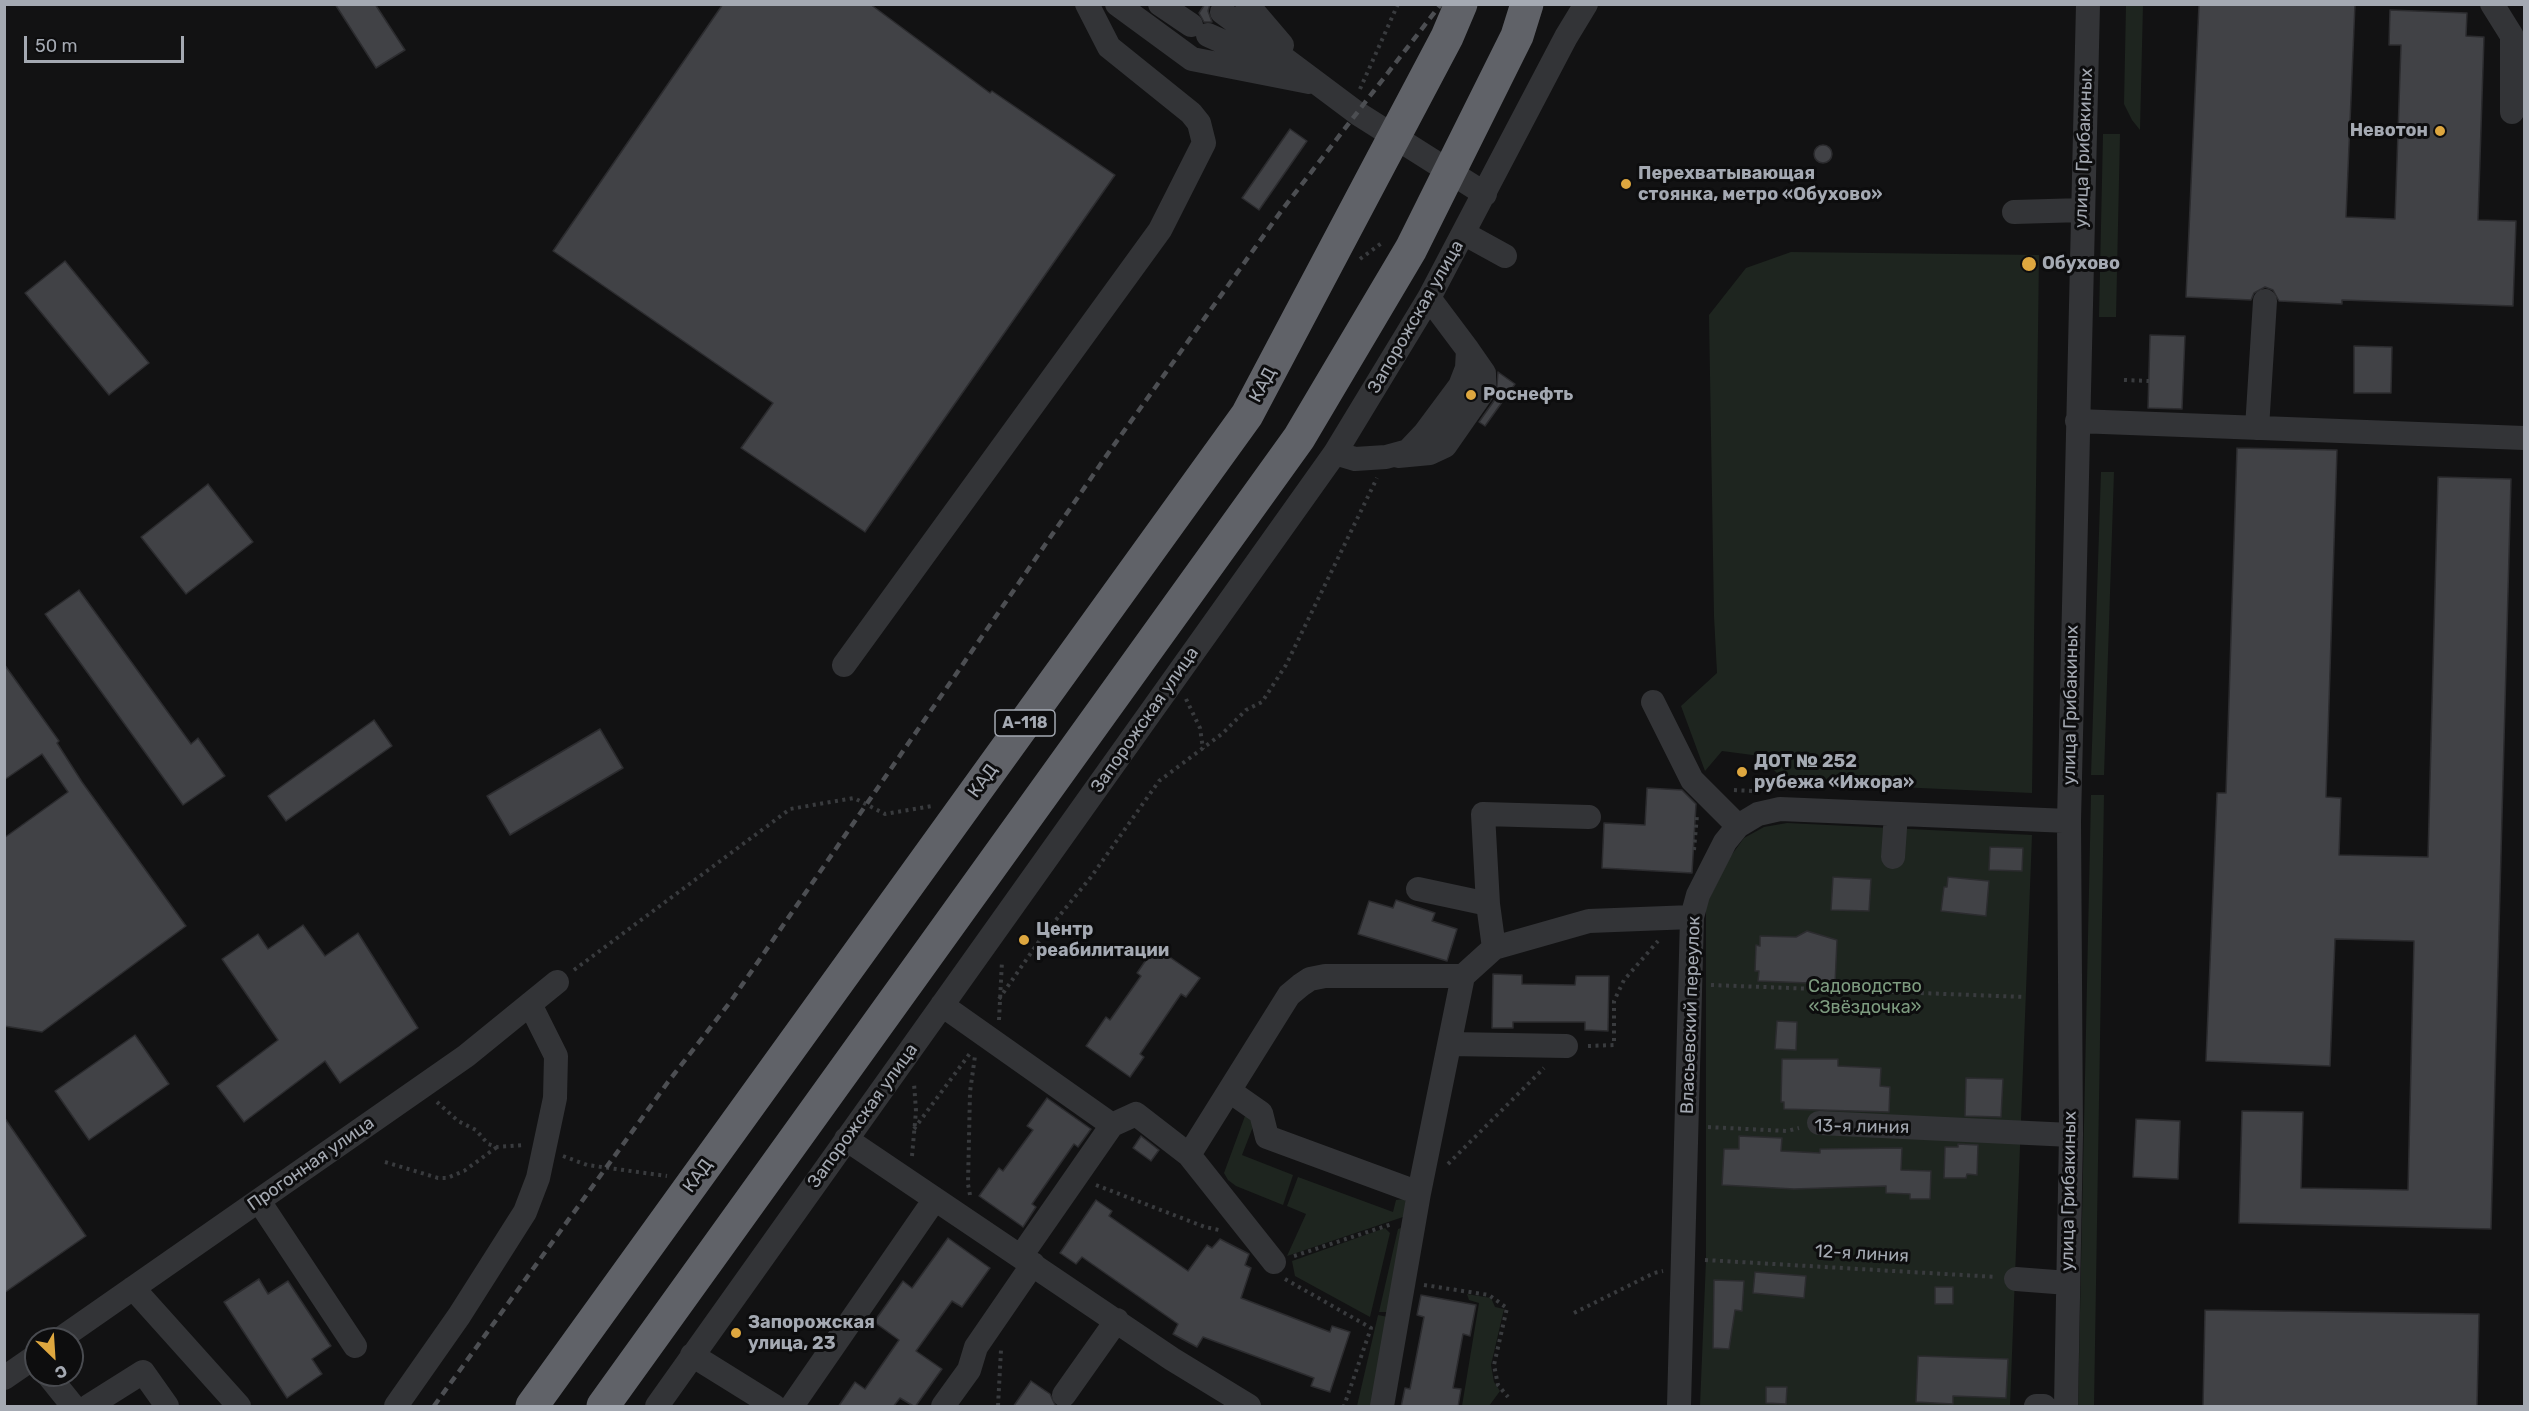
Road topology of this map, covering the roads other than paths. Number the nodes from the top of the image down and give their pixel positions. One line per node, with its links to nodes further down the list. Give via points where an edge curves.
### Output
1 (1087, 4): 24 (street, via 1109,47 1191,113 1199,123 1204,142 1160,230)
2 (1117, 4): 11 (street, via 1192,59)
3 (1161, 4): 11 (street, via 1200,30)
4 (1247, 4): 11 (street)
5 (1461, 4): 68 (highway, КАД / А-118, bridge, via 1247,415)
6 (1527, 4): 69 (highway, А-118, bridge, via 1517,36 1411,249 1299,438)
7 (1586, 4): 13 (street, Запорожская улица)
8 (2088, 4): 14 (street, улица Грибакиных)
9 (2492, 4): 12 (street, via 2512,36)
10 (1222, 12): 11 (street)
11 (1315, 83): 13 (street)
12 (2512, 112)
13 (1485, 194): 16 (street, Запорожская улица)
14 (2083, 210): 15 (street); 20 (street, улица Грибакиных)
15 (2014, 212)
16 (1465, 234): 17 (street); 18 (street, Запорожская улица)
17 (1505, 256)
18 (1430, 298): 23 (street, Запорожская улица); 23 (street, via 1484,373 1484,390 1444,446 1430,453 1355,459)
19 (2265, 301): 21 (street)
20 (2077, 421): 21 (street); 28 (street, улица Грибакиных)
21 (2257, 428): 22 (street)
22 (2524, 438)
23 (1335, 453): 38 (street, Запорожская улица)
24 (844, 665)
25 (1653, 702): 29 (street, via 1692,780)
26 (1896, 814): 28 (street, Власьевский переулок); 29 (street, Власьевский переулок, via 1780,809 1758,814); 30 (street)
27 (1589, 817): 32 (street, via 1483,814)
28 (2069, 821): 44 (street, улица Грибакиных)
29 (1738, 826): 33 (street, Власьевский переулок, via 1725,842 1698,895)
30 (1893, 858)
31 (1418, 889): 32 (street)
32 (1488, 904): 34 (street)
33 (1692, 917): 34 (street, via 1589,921); 76 (street, Власьевский переулок)
34 (1494, 948): 35 (street)
35 (1463, 976): 39 (street); 41 (street, via 1310,979 1289,995)
36 (557, 982): 37 (street, Прогонная улица)
37 (530, 1004): 49 (street, Прогонная улица, via 466,1056); 67 (street, via 556,1056 555,1098 538,1178 525,1212)
38 (942, 1005): 43 (street); 45 (street, Запорожская улица)
39 (1450, 1044): 40 (street); 47 (street)
40 (1566, 1046)
41 (1231, 1092): 46 (street); 47 (street, via 1261,1113 1267,1137)
42 (1819, 1123): 44 (street, 13-я линия)
43 (1112, 1125): 46 (street, via 1136,1114); 50 (street)
44 (2071, 1135): 53 (street, улица Грибакиных)
45 (846, 1138): 48 (street); 58 (street, Запорожская улица)
46 (1190, 1155): 51 (street)
47 (1419, 1193): 75 (street)
48 (935, 1199): 50 (street); 72 (street)
49 (259, 1201): 54 (street, Прогонная улица); 57 (street)
50 (1027, 1260): 55 (street); 73 (street, via 976,1347 969,1370)
51 (1274, 1262)
52 (2016, 1279): 53 (street)
53 (2068, 1283): 79 (street, улица Грибакиных)
54 (133, 1288): 56 (street, Прогонная улица); 66 (street)
55 (1117, 1320): 62 (street); 74 (street)
56 (77, 1327)
57 (355, 1346)
58 (692, 1355): 70 (street, Запорожская улица); 71 (street)
59 (24, 1369): 60 (street)
60 (4, 1378)
61 (57, 1387): 63 (street)
62 (1064, 1395)
63 (72, 1407)
64 (89, 1407): 65 (street, via 143,1372)
65 (167, 1407)
66 (239, 1407)
67 (396, 1407)
68 (532, 1407)
69 (603, 1407)
70 (657, 1407)
71 (774, 1407)
72 (792, 1407)
73 (943, 1407)
74 (1249, 1407)
75 (1382, 1407)
76 (1679, 1407)
77 (2036, 1407): 78 (street)
78 (2044, 1407)
79 (2066, 1407)

